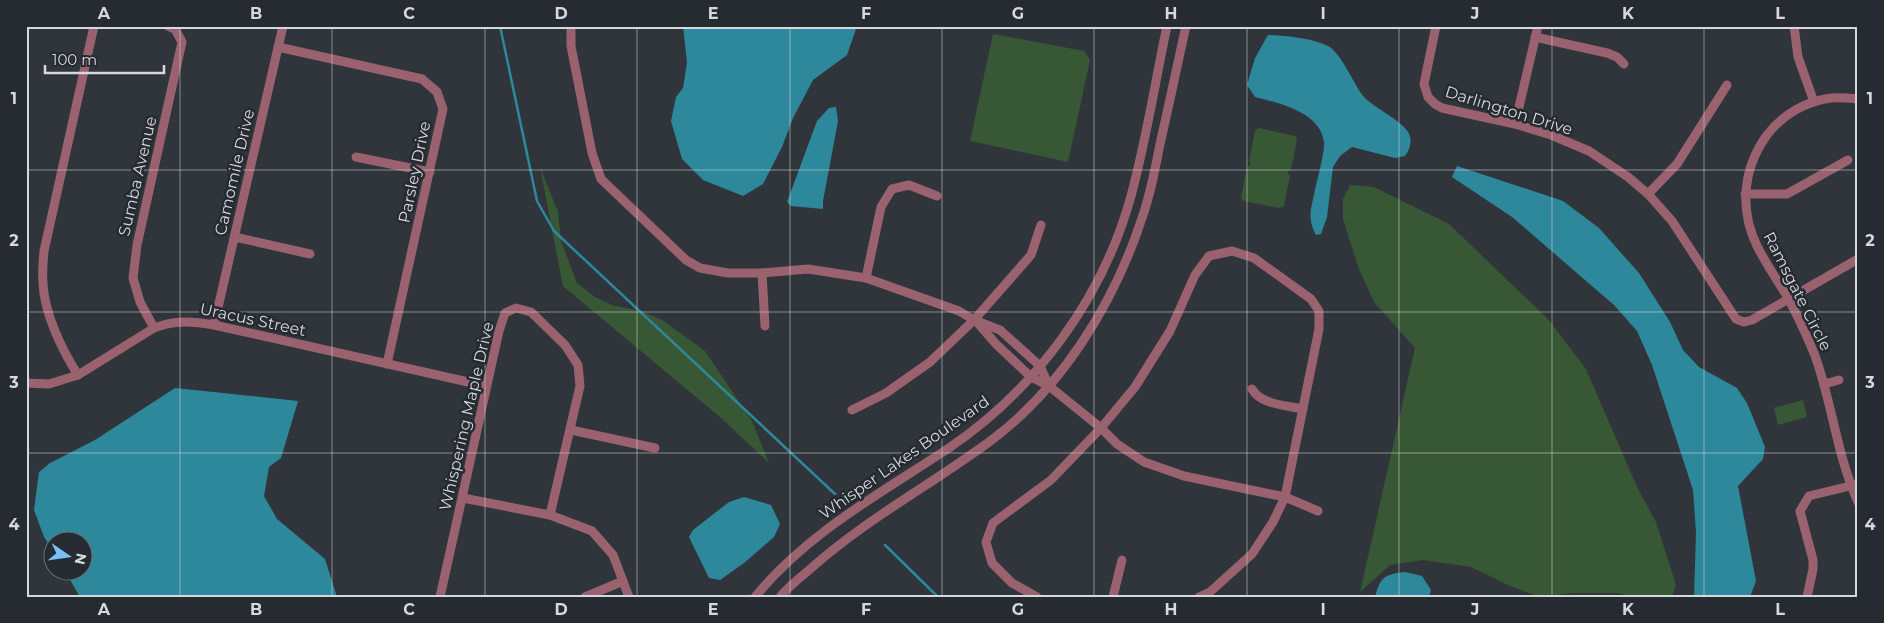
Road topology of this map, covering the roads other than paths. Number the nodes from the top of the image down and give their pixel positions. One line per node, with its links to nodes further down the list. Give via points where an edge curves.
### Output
1 (94, 26): 38 (street, via 44,251 43,285 51,322)
2 (283, 26): 11 (street, Camomile Drive)
3 (571, 26): 29 (street, via 571,46 586,124 601,179 686,260 700,268 728,273)
4 (1166, 26): 17 (street, Whisper Lakes Boulevard)
5 (1186, 26): 18 (street, Whisper Lakes Boulevard)
6 (1436, 26): 16 (street, Darlington Drive, via 1424,79 1426,93 1431,100 1447,109)
7 (1538, 26): 10 (street)
8 (1794, 26): 15 (street, via 1798,57)
9 (172, 28): 35 (street, Sumba Avenue, via 182,42 137,245 133,278 140,302)
10 (1535, 37): 12 (street, via 1608,54); 16 (street)
11 (278, 47): 21 (street, Parsley Drive, via 422,79 437,92 443,109); 26 (street, Camomile Drive)
12 (1624, 64)
13 (1727, 85): 22 (street, via 1677,164)
14 (1858, 98): 15 (street, Ramsgate Circle)
15 (1814, 102): 23 (street, Ramsgate Circle, via 1793,112 1769,133 1752,163)
16 (1515, 124): 22 (street, Darlington Drive, via 1589,151)
17 (1146, 129): 18 (street); 37 (street, Whisper Lakes Boulevard, via 1131,196 1109,257 1082,309)
18 (1163, 135): 44 (street, Whisper Lakes Boulevard, via 1151,189 1130,253 1086,336)
19 (356, 157): 21 (street)
20 (1848, 160): 23 (street, via 1787,194)
21 (430, 172): 36 (street, Parsley Drive)
22 (1648, 194): 31 (street, Darlington Drive, via 1672,221 1736,319 1752,320)
23 (1745, 194): 31 (street, Ramsgate Circle, via 1752,235)
24 (937, 196): 30 (street, via 910,185 892,189 881,207)
25 (1041, 225): 32 (street, via 1031,255)
26 (235, 237): 27 (street); 33 (street, Camomile Drive)
27 (310, 254)
28 (1858, 259): 31 (street, Darlington Drive)
29 (762, 273): 30 (street, via 808,269); 34 (street)
30 (866, 278): 32 (street, via 958,311)
31 (1789, 299): 42 (street, Ramsgate Circle, via 1809,340)
32 (974, 320): 37 (street, via 1000,330); 39 (street); 47 (street, via 930,362 886,393)
33 (214, 324): 35 (street, Uracus Street, via 188,321); 36 (street, Uracus Street)
34 (765, 326)
35 (154, 328): 38 (street, Uracus Street)
36 (387, 364): 43 (street, Uracus Street)
37 (1040, 366): 39 (street, Whisper Lakes Boulevard); 44 (street)
38 (78, 375): 41 (street, Uracus Street, via 49,384)
39 (1031, 377): 44 (street); 63 (street, Whisper Lakes Boulevard, via 1001,407 950,447 831,525)
40 (1839, 380): 42 (street)
41 (26, 382)
42 (1824, 384): 51 (street, Ramsgate Circle)
43 (486, 386): 49 (street, Whispering Maple Drive, via 505,313 516,308 530,312 565,345 578,365 580,386); 53 (street, Whispering Maple Drive)
44 (1049, 386): 48 (street); 64 (street, Whisper Lakes Boulevard, via 991,441 861,527)
45 (1252, 389): 46 (street, via 1265,401)
46 (1303, 409): 48 (street, via 1320,329 1319,311 1311,299 1254,258 1232,251 1208,256 1195,275 1170,331 1135,387); 52 (street)
47 (852, 410)
48 (1102, 428): 52 (street, via 1117,444 1144,462 1184,476); 65 (street, via 1051,480 993,523 986,542 992,563 1012,583)
49 (571, 430): 50 (street); 56 (street, Whispering Maple Drive)
50 (655, 448)
51 (1854, 485): 54 (street, Ramsgate Circle); 68 (street, via 1809,496 1800,511 1813,560)
52 (1285, 497): 55 (street); 59 (street, via 1252,554)
53 (463, 498): 56 (street); 60 (street, Whispering Maple Drive)
54 (1858, 502)
55 (1318, 511)
56 (550, 515): 58 (street, via 592,530 613,555)
57 (1122, 560): 66 (street)
58 (623, 581): 61 (street); 62 (street)
59 (1211, 595): 67 (street)
60 (440, 597)
61 (585, 597)
62 (629, 597)
63 (755, 597)
64 (780, 597)
65 (1037, 597)
66 (1112, 597)
67 (1199, 597)
68 (1807, 597)

